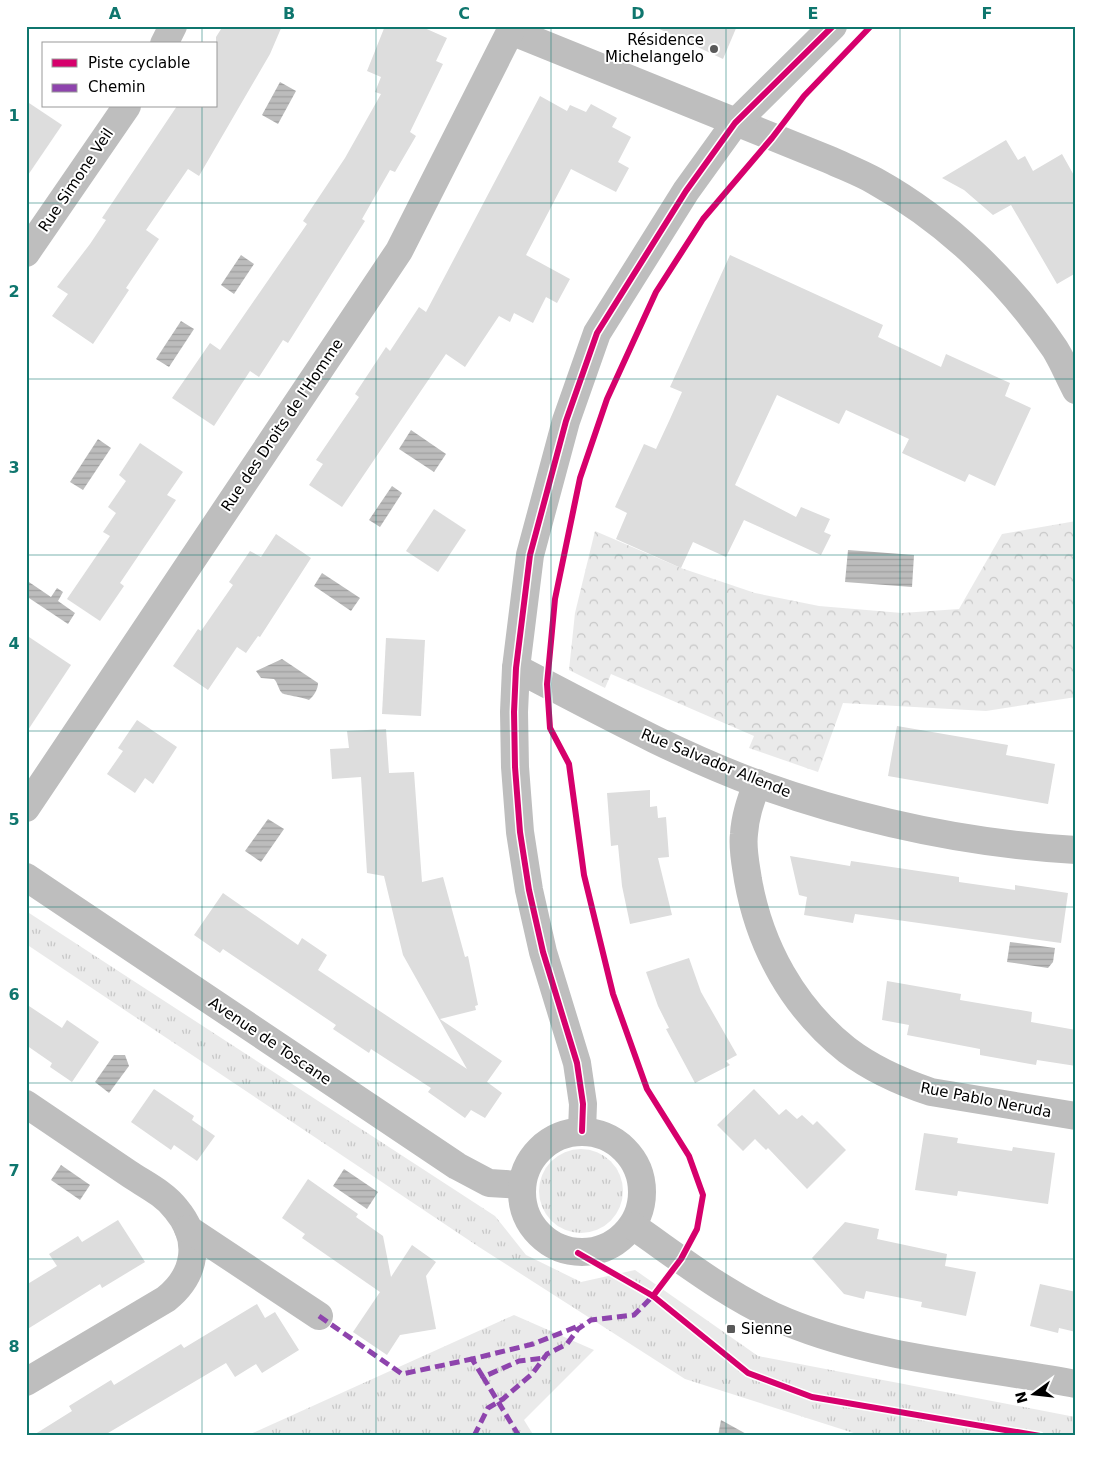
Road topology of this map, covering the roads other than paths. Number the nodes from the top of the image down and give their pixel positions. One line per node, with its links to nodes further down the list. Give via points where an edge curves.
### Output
1 (173, 26): 4 (street)
2 (833, 26): 6 (street)
3 (512, 28): 6 (street); 11 (street, Rue des Droits de l'Homme, via 398,251)
4 (165, 42)
5 (125, 108): 7 (street, Rue Simone Veil)
6 (735, 123): 8 (street, via 875,180 921,210 970,249 1015,296 1056,351); 9 (street, via 686,191 597,333 566,421 530,555)
7 (26, 253)
8 (1076, 390)
9 (516, 668): 10 (street, Rue Salvador Allende, via 630,728); 16 (street, via 515,766 520,832 529,890 544,952 577,1063 583,1104)
10 (757, 783): 12 (street, Rue Salvador Allende, via 836,809 943,834); 15 (street, Rue Pablo Neruda, via 747,809 743,836 753,904 763,937 778,968 822,1028 880,1071 913,1086 931,1092)
11 (26, 808)
12 (1076, 850)
13 (26, 877): 17 (street, Avenue de Toscane, via 457,1166 489,1183)
14 (26, 1104): 19 (street, via 167,1199)
15 (1076, 1116)
16 (582, 1131): 17 (street, via 551,1140 535,1153); 18 (street, via 612,1139 636,1165 642,1186 641,1207)
17 (521, 1185): 18 (street, via 523,1206 531,1226 557,1248 578,1253 599,1251 618,1242)
18 (633, 1226): 22 (street, via 741,1299 787,1322 872,1348)
19 (188, 1229): 20 (street); 21 (street, via 193,1254 191,1267 179,1289)
20 (319, 1316)
21 (26, 1382)
22 (1076, 1384)

